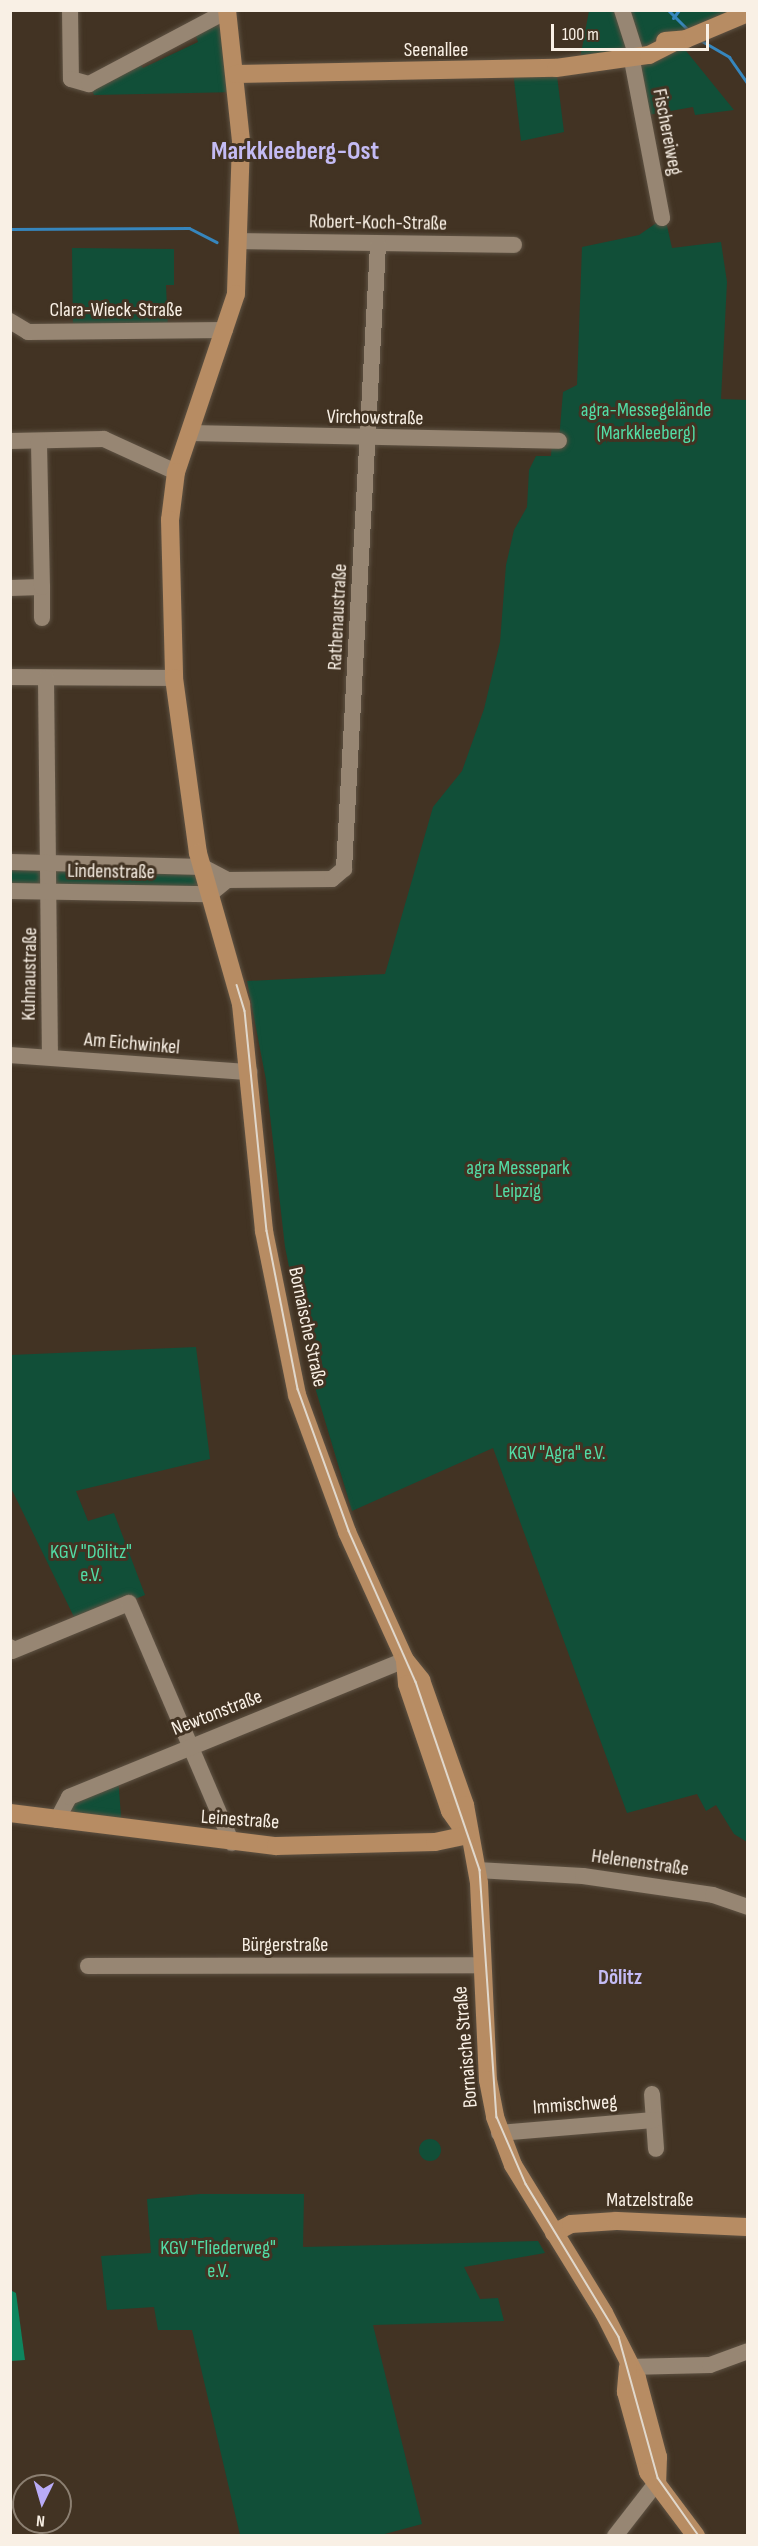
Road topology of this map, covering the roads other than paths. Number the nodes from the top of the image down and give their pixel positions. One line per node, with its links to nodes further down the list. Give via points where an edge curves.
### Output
1 (70, 10): 3 (street, via 71,79 89,84)
2 (622, 10): 5 (street, Fischereiweg)
3 (227, 11): 6 (main road, Bornaische Straße)
4 (747, 14): 5 (main road, Seenallee, via 682,40 670,50)
5 (634, 54): 6 (main road, Seenallee, via 494,72); 7 (street, Fischereiweg)
6 (236, 74): 8 (main road, Bornaische Straße)
7 (662, 218)
8 (241, 241): 9 (street, Robert-Koch-Straße); 12 (main road, Bornaische Straße, via 236,294)
9 (378, 245): 10 (street, Robert-Koch-Straße); 14 (street, Rathenaustraße)
10 (514, 245)
11 (10, 321): 12 (street, Clara-Wieck-Straße, via 28,332)
12 (225, 330): 13 (main road, Bornaische Straße)
13 (190, 433): 14 (street, Virchowstraße); 18 (main road, Bornaische Straße)
14 (368, 439): 17 (street, Virchowstraße); 28 (street, Rathenaustraße, via 344,870 332,879)
15 (10, 441): 16 (street)
16 (39, 441): 18 (street, via 104,439); 19 (street)
17 (560, 441)
18 (176, 471): 24 (main road, Bornaische Straße, via 170,520)
19 (42, 587): 20 (street); 21 (street)
20 (10, 588)
21 (42, 618)
22 (10, 677): 23 (street)
23 (46, 678): 24 (street); 26 (street, Kuhnaustraße)
24 (174, 678): 27 (main road, Bornaische Straße)
25 (10, 862): 26 (street, Lindenstraße)
26 (50, 864): 27 (street, Lindenstraße); 30 (street, Kuhnaustraße)
27 (203, 867): 28 (street); 31 (main road, Bornaische Straße)
28 (226, 880): 31 (street)
29 (10, 891): 30 (street, Lindenstraße)
30 (51, 892): 31 (street, Lindenstraße); 33 (street, Kuhnaustraße)
31 (210, 894): 34 (main road, Bornaische Straße, via 237,985)
32 (10, 1054): 33 (street, Am Eichwinkel)
33 (50, 1057): 34 (street, Am Eichwinkel)
34 (249, 1072): 36 (main road, Bornaische Straße, via 264,1231 297,1395 347,1532)
35 (11, 1649): 37 (street, via 129,1604)
36 (405, 1660): 37 (street, Newtonstraße); 40 (main road, Bornaische Straße, via 421,1680 436,1720 465,1805)
37 (192, 1746): 39 (street, Newtonstraße, via 69,1797); 41 (street)
38 (10, 1813): 39 (main road, Leinestraße)
39 (57, 1820): 41 (main road, Leinestraße)
40 (467, 1835): 41 (main road, Leinestraße, via 435,1842); 42 (main road, Bornaische Straße)
41 (232, 1843)
42 (478, 1876): 43 (street, Helenenstraße, via 525,1871 713,1895); 44 (main road, Bornaische Straße)
43 (747, 1907)
44 (483, 1965): 45 (street, Bürgerstraße); 48 (main road, Bornaische Straße, via 488,2080)
45 (88, 1966)
46 (652, 2094): 47 (street)
47 (653, 2120): 48 (street, Immischweg); 49 (street)
48 (500, 2133): 51 (main road, Bornaische Straße)
49 (656, 2149)
50 (747, 2227): 51 (main road, Matzelstraße, via 616,2221 571,2224)
51 (554, 2233): 53 (main road, Bornaische Straße, via 604,2313)
52 (747, 2351): 53 (street, via 710,2365)
53 (628, 2367): 54 (main road, Bornaische Straße, via 626,2392 642,2456)
54 (657, 2482): 55 (street); 56 (main road, Bornaische Straße)
55 (615, 2535)
56 (696, 2535)

